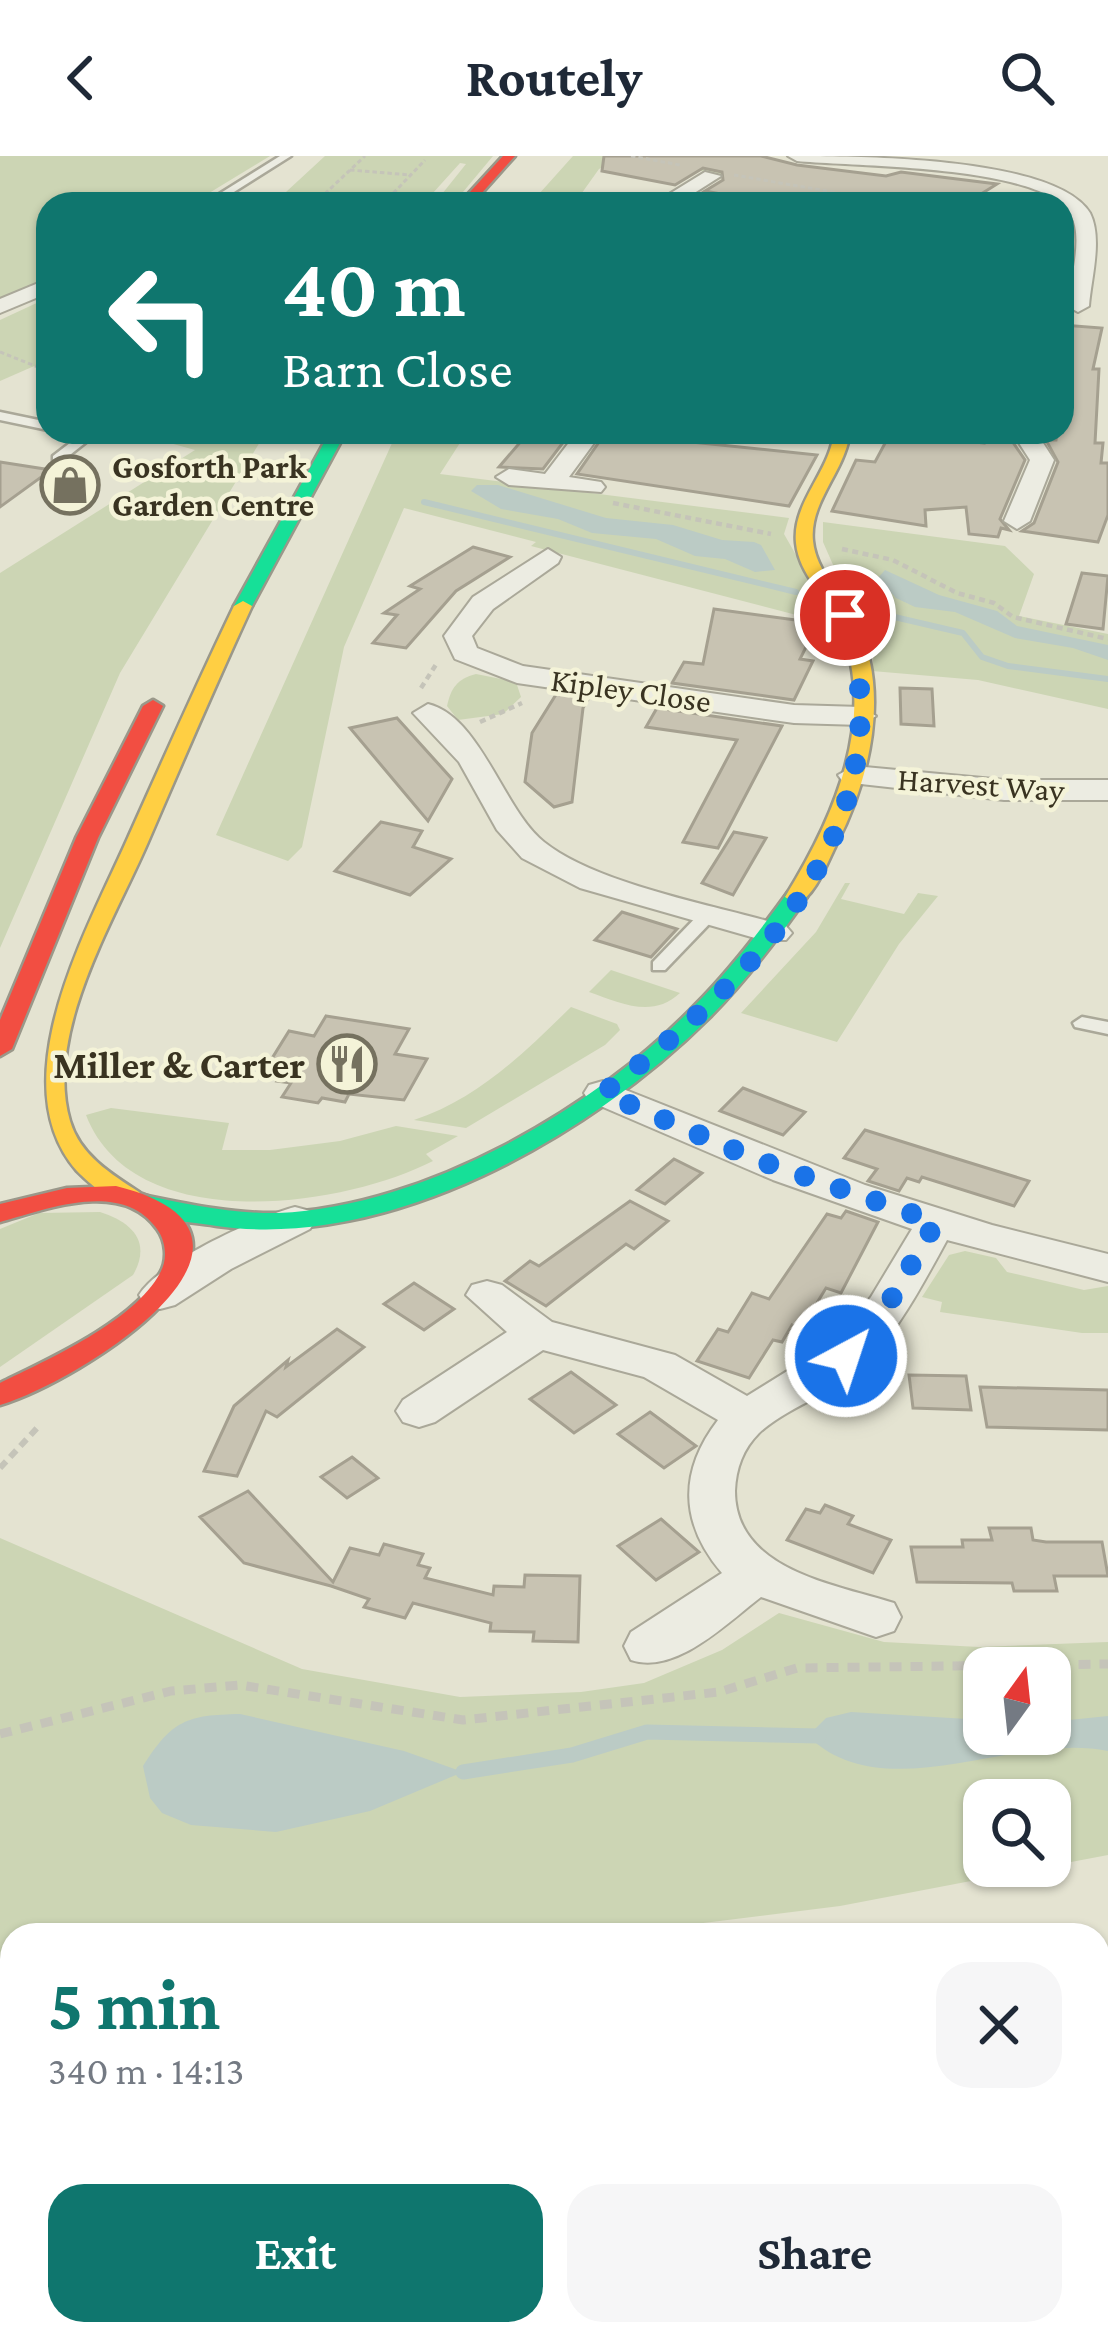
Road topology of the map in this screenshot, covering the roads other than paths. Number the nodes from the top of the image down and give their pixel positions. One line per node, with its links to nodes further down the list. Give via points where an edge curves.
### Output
1 (286, 156): 6 (lane)
2 (509, 156): 7 (main road)
3 (538, 156): 8 (main road)
4 (796, 156): 10 (street, via 920,160)
5 (687, 169): 9 (street, via 725,177)
6 (228, 192)
7 (476, 192)
8 (507, 192)
9 (691, 192)
10 (1058, 192)
11 (1090, 194): 12 (street)
12 (1074, 195)
13 (1074, 208): 14 (street, via 1083,222)
14 (1074, 280)
15 (36, 291): 17 (street)
16 (1074, 306): 18 (street)
17 (0, 308)
18 (1104, 308)
19 (0, 416): 20 (lane)
20 (36, 424)
21 (77, 444): 26 (lane)
22 (331, 444): 46 (main road, via 207,678 64,1025 54,1090 62,1132 92,1172)
23 (581, 444): 28 (street)
24 (841, 444): 35 (main road, via 803,537 853,631)
25 (1032, 444): 30 (street, via 1042,460)
26 (57, 459)
27 (509, 478): 28 (street)
28 (552, 482): 29 (street)
29 (592, 488)
30 (1014, 512)
31 (548, 557): 32 (street)
32 (483, 603): 33 (street); 35 (street, Kipley Close, via 458,636 465,653 496,669 794,714)
33 (520, 610)
34 (167, 676): 44 (main road, via 87,838)
35 (861, 716): 37 (main road)
36 (492, 723): 39 (street, via 439,724 472,758 533,851 592,881)
37 (854, 775): 38 (street, Harvest Way, via 1004,790); 40 (main road, via 836,836)
38 (1108, 790)
39 (708, 915): 40 (street); 41 (lane)
40 (774, 933): 45 (main road, via 679,1034)
41 (659, 966)
42 (1082, 1023): 43 (lane)
43 (1108, 1028)
44 (0, 1049)
45 (603, 1093): 48 (main road, via 420,1190); 49 (street, via 755,1159)
46 (136, 1200): 47 (main road, via 68,1197); 48 (main road); 52 (main road, via 165,1219 178,1252 174,1275)
47 (0, 1213)
48 (295, 1220): 52 (street, via 216,1258)
49 (936, 1222): 50 (street); 58 (street, via 885,1310 846,1356)
50 (1108, 1268)
51 (487, 1295): 53 (street)
52 (138, 1310): 54 (main road)
53 (538, 1333): 56 (street); 58 (street, via 659,1366)
54 (49, 1371): 55 (main road); 57 (main road)
55 (0, 1395)
56 (419, 1411)
57 (0, 1416)
58 (749, 1417): 59 (street, via 714,1468 711,1509 731,1553)
59 (756, 1574): 60 (street); 61 (street)
60 (876, 1617)
61 (649, 1646)

